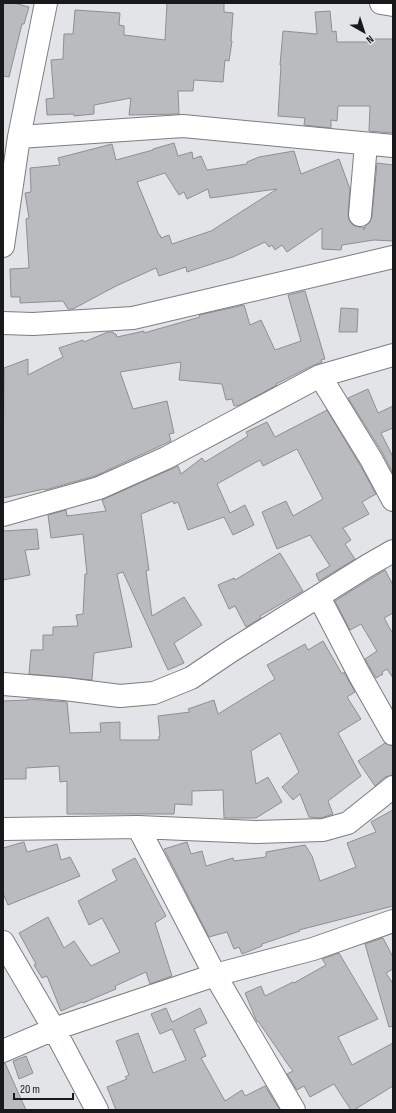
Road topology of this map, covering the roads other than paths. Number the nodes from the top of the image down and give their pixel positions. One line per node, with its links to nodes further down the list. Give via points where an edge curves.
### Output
1 (46, 3): 4 (street)
2 (381, 3): 3 (street)
3 (393, 5)
4 (19, 137): 5 (street, via 183,126); 8 (street)
5 (366, 144): 6 (street); 7 (street)
6 (393, 146)
7 (360, 215)
8 (3, 246)
9 (393, 258): 10 (street, via 133,318 33,324)
10 (3, 323)
11 (393, 355): 12 (street)
12 (320, 376): 13 (street); 14 (street, via 166,458 99,488)
13 (393, 500)
14 (3, 515)
15 (393, 551): 16 (street)
16 (319, 597): 17 (street, via 191,678 154,693 120,696); 18 (street)
17 (3, 684)
18 (393, 734)
19 (393, 787): 20 (street, via 348,823 332,828 256,832)
20 (138, 827): 21 (street); 24 (street)
21 (3, 828)
22 (393, 921): 24 (street, via 313,949)
23 (3, 942): 25 (street)
24 (215, 976): 25 (street); 28 (street)
25 (54, 1030): 26 (street); 27 (street)
26 (3, 1051)
27 (97, 1110)
28 (294, 1110)

